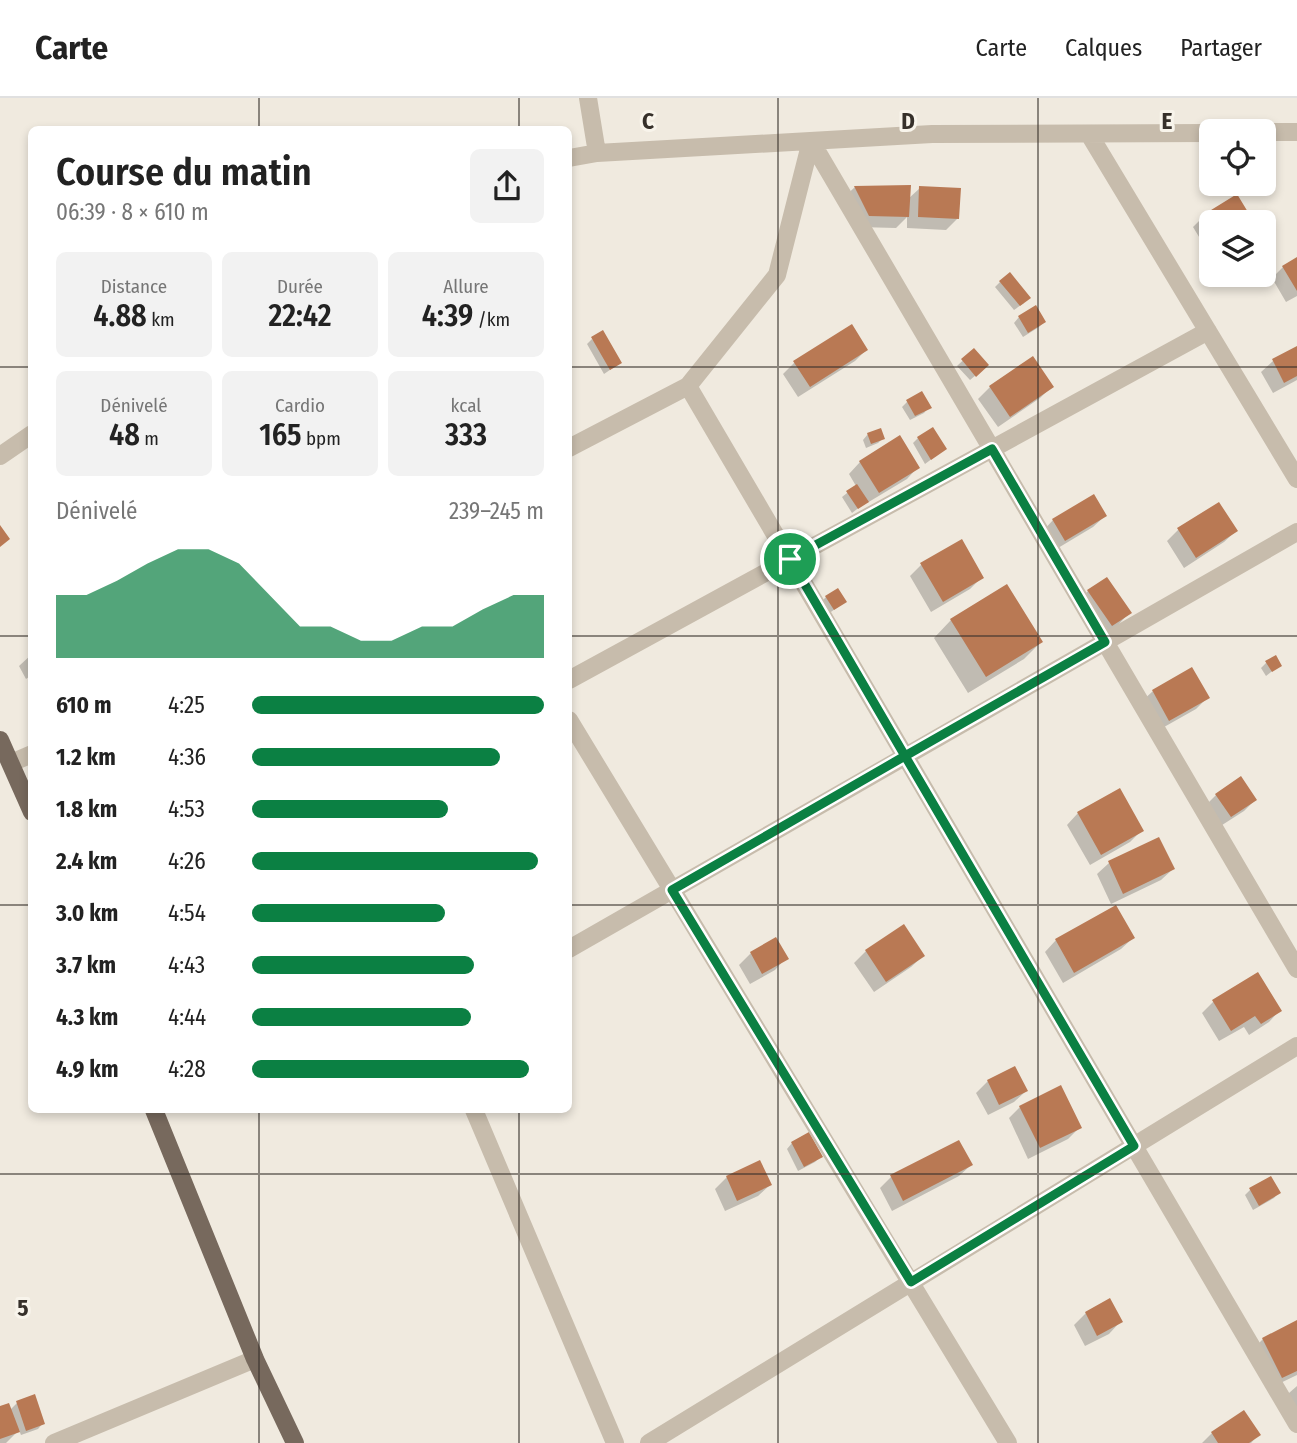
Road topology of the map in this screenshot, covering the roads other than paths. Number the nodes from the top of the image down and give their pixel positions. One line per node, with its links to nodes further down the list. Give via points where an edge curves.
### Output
1 (588, 98): 7 (street)
2 (1276, 132): 3 (street)
3 (1297, 132)
4 (1199, 133): 5 (street)
5 (1089, 134): 6 (street, via 932,134); 9 (street)
6 (810, 141): 7 (street); 10 (street, via 777,275); 13 (street)
7 (597, 153): 8 (street)
8 (572, 157)
9 (1208, 331): 13 (street); 15 (street)
10 (688, 386): 12 (street); 17 (street)
11 (28, 438): 14 (street)
12 (572, 446)
13 (992, 449): 17 (street); 18 (street)
14 (0, 456)
15 (1297, 479)
16 (1297, 532): 18 (street)
17 (790, 559): 19 (street); 23 (street)
18 (1105, 642): 23 (street); 28 (street)
19 (572, 678)
20 (572, 725): 26 (street)
21 (0, 740): 24 (main road)
22 (28, 756): 24 (street)
23 (905, 756): 26 (street); 32 (street)
24 (10, 763): 25 (main road)
25 (28, 803)
26 (672, 890): 27 (street); 33 (street)
27 (572, 947)
28 (1297, 968)
29 (1297, 1046): 32 (street)
30 (155, 1113): 34 (main road)
31 (475, 1113): 39 (street)
32 (1134, 1146): 33 (street); 35 (street)
33 (911, 1282): 40 (street); 41 (street)
34 (255, 1359): 36 (street); 38 (main road)
35 (1297, 1424)
36 (86, 1437): 37 (street)
37 (54, 1443)
38 (295, 1443)
39 (615, 1443)
40 (649, 1443)
41 (1008, 1443)

